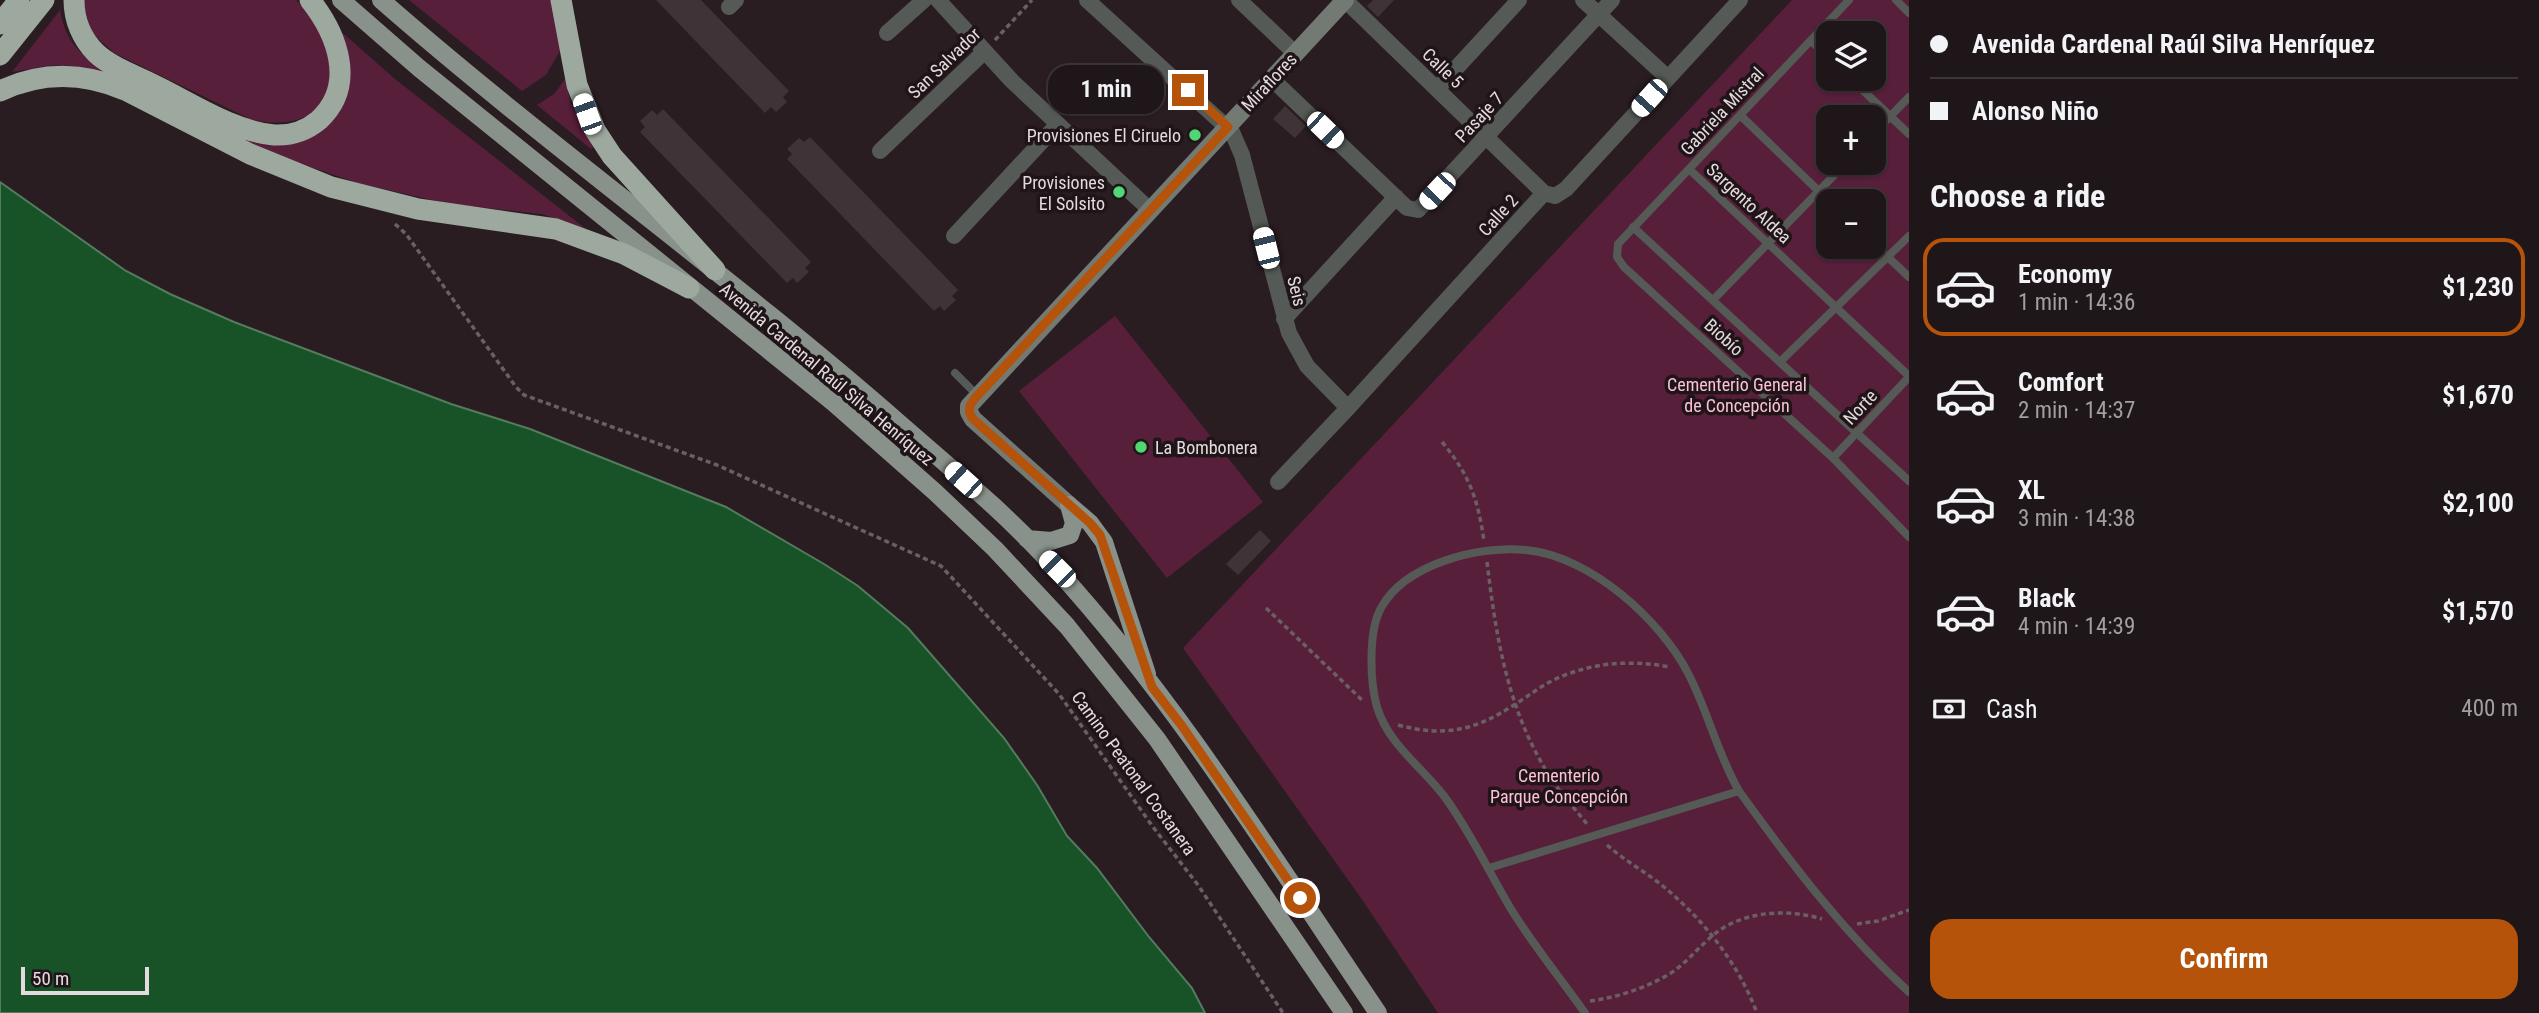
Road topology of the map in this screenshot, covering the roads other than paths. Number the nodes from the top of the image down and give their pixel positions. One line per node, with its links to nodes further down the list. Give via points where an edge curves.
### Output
1 (19, 0): 21 (highway)
2 (44, 0): 27 (highway)
3 (74, 0): 4 (highway, via 81,32 105,60 230,122 275,135 298,132 316,122 331,106 340,83 333,36)
4 (310, 0)
5 (341, 0): 58 (main road, Avenida Cardenal Raúl Silva Henríquez)
6 (381, 0): 56 (main road, Avenida Cardenal Raúl Silva Henríquez)
7 (561, 0): 56 (highway, via 577,85 595,131)
8 (924, 0): 22 (street)
9 (938, 0): 25 (street)
10 (1087, 0): 38 (street)
11 (1239, 0): 26 (street)
12 (1345, 0): 26 (street, Miraflores); 30 (street, Calle 5)
13 (1519, 0): 30 (street)
14 (1583, 0): 20 (street)
15 (1612, 0): 20 (street, Pasaje 7)
16 (1740, 0): 28 (street, Calle 2)
17 (1849, 0): 23 (lane, Gabriela Mistral)
18 (1896, 0): 19 (lane)
19 (1909, 13)
20 (1599, 15): 28 (street); 40 (street, Pasaje 7)
21 (0, 24)
22 (887, 33)
23 (1811, 41): 24 (lane); 34 (lane, Gabriela Mistral)
24 (1816, 45)
25 (984, 52): 37 (street); 41 (street, San Salvador)
26 (1296, 54): 29 (street, Miraflores)
27 (0, 55)
28 (1668, 78): 46 (street, Calle 2, via 1563,193)
29 (1272, 79): 38 (street, Miraflores); 48 (street)
30 (1437, 89): 40 (street, Calle 5)
31 (0, 91): 58 (highway, via 43,77 72,75 99,80 250,154 331,187 418,209 556,229 624,254)
32 (1864, 91): 35 (lane)
33 (1909, 97): 35 (lane)
34 (1740, 115): 42 (lane, Gabriela Mistral); 44 (lane)
35 (1891, 116): 36 (lane); 39 (lane)
36 (1886, 121)
37 (1058, 124): 49 (street); 51 (street)
38 (1228, 127): 49 (street, Miraflores); 61 (street, Seis, via 1242,155)
39 (1909, 134)
40 (1487, 138): 46 (street, Calle 5); 48 (street, Pasaje 7, via 1421,208 1410,210)
41 (880, 151)
42 (1689, 169): 50 (lane, Gabriela Mistral); 53 (lane, Sargento Aldea)
43 (1834, 175): 45 (lane)
44 (1816, 189)
45 (1820, 189)
46 (1544, 193): 66 (street, Calle 2)
47 (1816, 193): 53 (lane)
48 (1396, 197): 61 (street)
49 (1150, 210): 65 (street, Miraflores)
50 (1633, 228): 54 (lane, Gabriela Mistral); 59 (lane, Biobío)
51 (954, 236)
52 (1909, 236): 55 (lane)
53 (1770, 243): 59 (lane); 60 (lane, Sargento Aldea)
54 (1618, 244): 68 (lane, Biobío, via 1617,257 1624,267)
55 (1888, 257): 57 (lane); 60 (lane)
56 (715, 270): 73 (main road, Avenida Cardenal Raúl Silva Henríquez, via 881,407)
57 (1909, 277)
58 (689, 288): 78 (main road, Avenida Cardenal Raúl Silva Henríquez, via 883,445 1041,596 1157,739)
59 (1713, 300): 62 (lane, Biobío)
60 (1837, 307): 62 (lane); 64 (lane, Sargento Aldea)
61 (1284, 319): 66 (street, Seis, via 1300,355)
62 (1780, 362): 67 (lane, Biobío)
63 (955, 373): 65 (lane)
64 (1909, 377): 67 (lane, Norte)
65 (978, 395): 71 (street, Miraflores, via 969,406 973,419)
66 (1348, 408): 70 (street, Calle 2)
67 (1857, 432): 68 (lane, Norte); 69 (lane, Biobío)
68 (1833, 458): 72 (lane, Biobío)
69 (1909, 481)
70 (1278, 482)
71 (1069, 505): 73 (main road, via 1074,523 1070,536 1051,541); 74 (main road, via 1104,542)
72 (1909, 537)
73 (1027, 539): 74 (main road, Avenida Cardenal Raúl Silva Henríquez, via 1057,569)
74 (1152, 687): 79 (main road, Avenida Cardenal Raúl Silva Henríquez)
75 (1739, 791): 76 (lane); 76 (lane, via 1681,660 1643,612 1599,577 1539,552 1455,557 1412,575 1380,610 1373,636 1373,689 1397,744 1444,796); 77 (lane, via 1844,925)
76 (1489, 868): 80 (lane, via 1512,911)
77 (1909, 992)
78 (1344, 1013)
79 (1378, 1013)
80 (1585, 1013)

